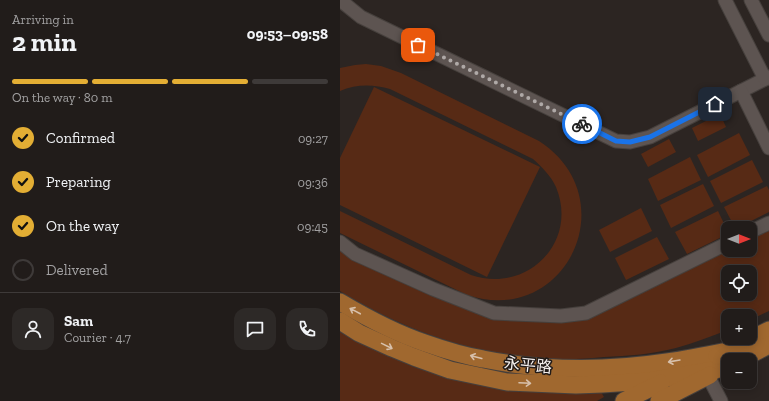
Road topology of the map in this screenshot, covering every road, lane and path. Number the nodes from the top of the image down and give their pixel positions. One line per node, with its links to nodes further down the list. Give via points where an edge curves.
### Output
1 (340, 0): 6 (street, via 361,17 616,141 630,142 650,137)
2 (725, 0): 5 (street)
3 (750, 0): 4 (street)
4 (769, 35)
5 (767, 78): 6 (street)
6 (741, 91): 7 (street)
7 (769, 148)
8 (769, 223): 9 (street)
9 (757, 229)
10 (340, 242): 11 (street, via 355,254 376,264 494,313 561,316 586,313)
11 (721, 246)
12 (340, 302): 18 (main road, 永平路, one-way to 12, via 582,368 526,366 482,359 424,343 372,320)
13 (340, 321): 21 (main road, 永平路, one-way to 21, via 366,336 414,357 450,370 507,382 583,385 650,381)
14 (769, 330): 16 (main road)
15 (769, 345): 17 (main road)
16 (740, 353)
17 (750, 353)
18 (721, 361)
19 (721, 364): 21 (main road)
20 (721, 367): 22 (main road)
21 (678, 376): 23 (main road)
22 (708, 376): 24 (main road); 25 (street)
23 (624, 401)
24 (660, 401)
25 (721, 401)

